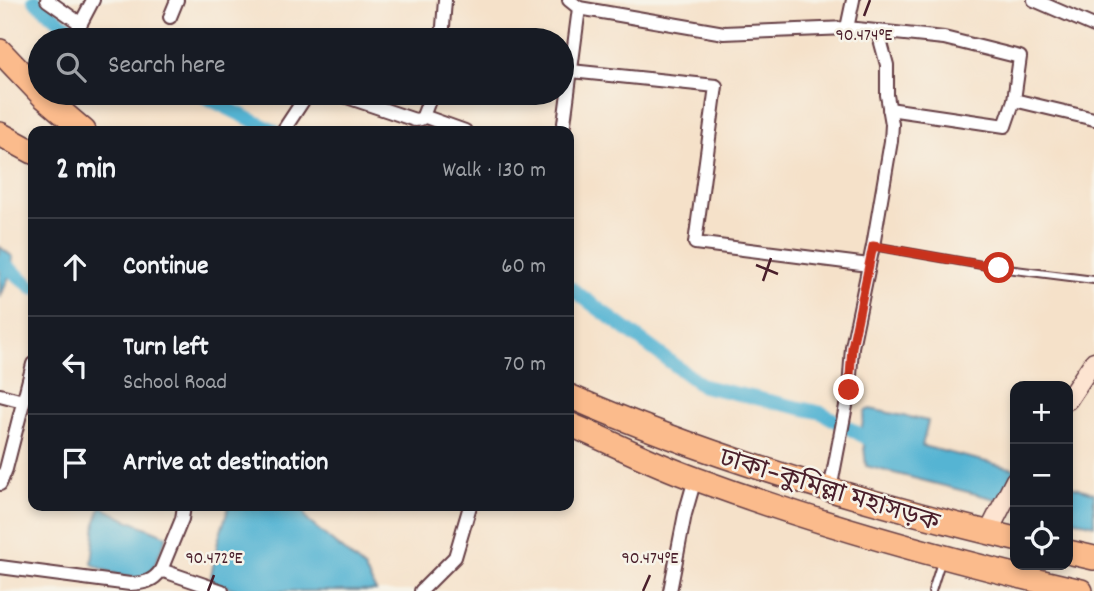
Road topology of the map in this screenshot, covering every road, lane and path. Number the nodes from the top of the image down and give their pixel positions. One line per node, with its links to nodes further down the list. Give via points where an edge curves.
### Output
1 (47, 0): 9 (street)
2 (93, 0): 9 (street)
3 (177, 0): 8 (street)
4 (445, 0): 12 (street)
5 (853, 0): 14 (street)
6 (1034, 0): 10 (street)
7 (574, 4): 13 (street); 14 (street, via 724,33)
8 (170, 17)
9 (80, 24): 11 (street)
10 (1094, 26)
11 (78, 28)
12 (443, 28)
13 (573, 28)
14 (848, 28): 15 (street)
15 (878, 32): 19 (street, via 944,38 1020,57); 25 (street, via 887,65)
16 (4, 58): 18 (highway)
17 (574, 71): 35 (street, via 716,86 695,243)
18 (28, 80)
19 (1014, 100): 25 (street, via 1005,126); 27 (street)
20 (55, 105): 28 (highway)
21 (300, 105): 29 (street)
22 (371, 105): 26 (street, via 415,120)
23 (427, 105): 26 (street)
24 (566, 105): 31 (street)
25 (889, 109): 34 (street, via 891,141)
26 (423, 116): 30 (street)
27 (1094, 119)
28 (78, 126)
29 (286, 126)
30 (450, 126)
31 (564, 126)
32 (0, 134): 33 (highway)
33 (28, 149)
34 (873, 246): 35 (street); 36 (lane)
35 (869, 265): 47 (street)
36 (1094, 279)
37 (1094, 361): 39 (main road)
38 (28, 382): 42 (street)
39 (1073, 392)
40 (0, 395): 42 (street)
41 (574, 398): 47 (highway, ঢাকা–কুমিল্লা মহাসড়ক)
42 (23, 401): 45 (street)
43 (574, 426): 44 (highway, ঢাকা–কুমিল্লা মহাসড়ক)
44 (695, 479): 53 (highway, ঢাকা–কুমিল্লা মহাসড়ক); 59 (street)
45 (0, 484)
46 (1010, 489): 50 (main road)
47 (830, 490): 50 (highway, ঢাকা–কুমিল্লা মহাসড়ক)
48 (183, 511): 56 (street)
49 (469, 511): 58 (street, via 455,557)
50 (988, 533): 51 (highway, ঢাকা–কুমিল্লা মহাসড়ক)
51 (1010, 538)
52 (1073, 553): 54 (highway)
53 (943, 557): 60 (lane); 61 (highway, ঢাকা–কুমিল্লা মহাসড়ক)
54 (1094, 558)
55 (0, 567): 56 (street, via 130,584 148,582)
56 (161, 570): 57 (street)
57 (222, 591)
58 (421, 591)
59 (670, 591)
60 (932, 591)
61 (1081, 591)

